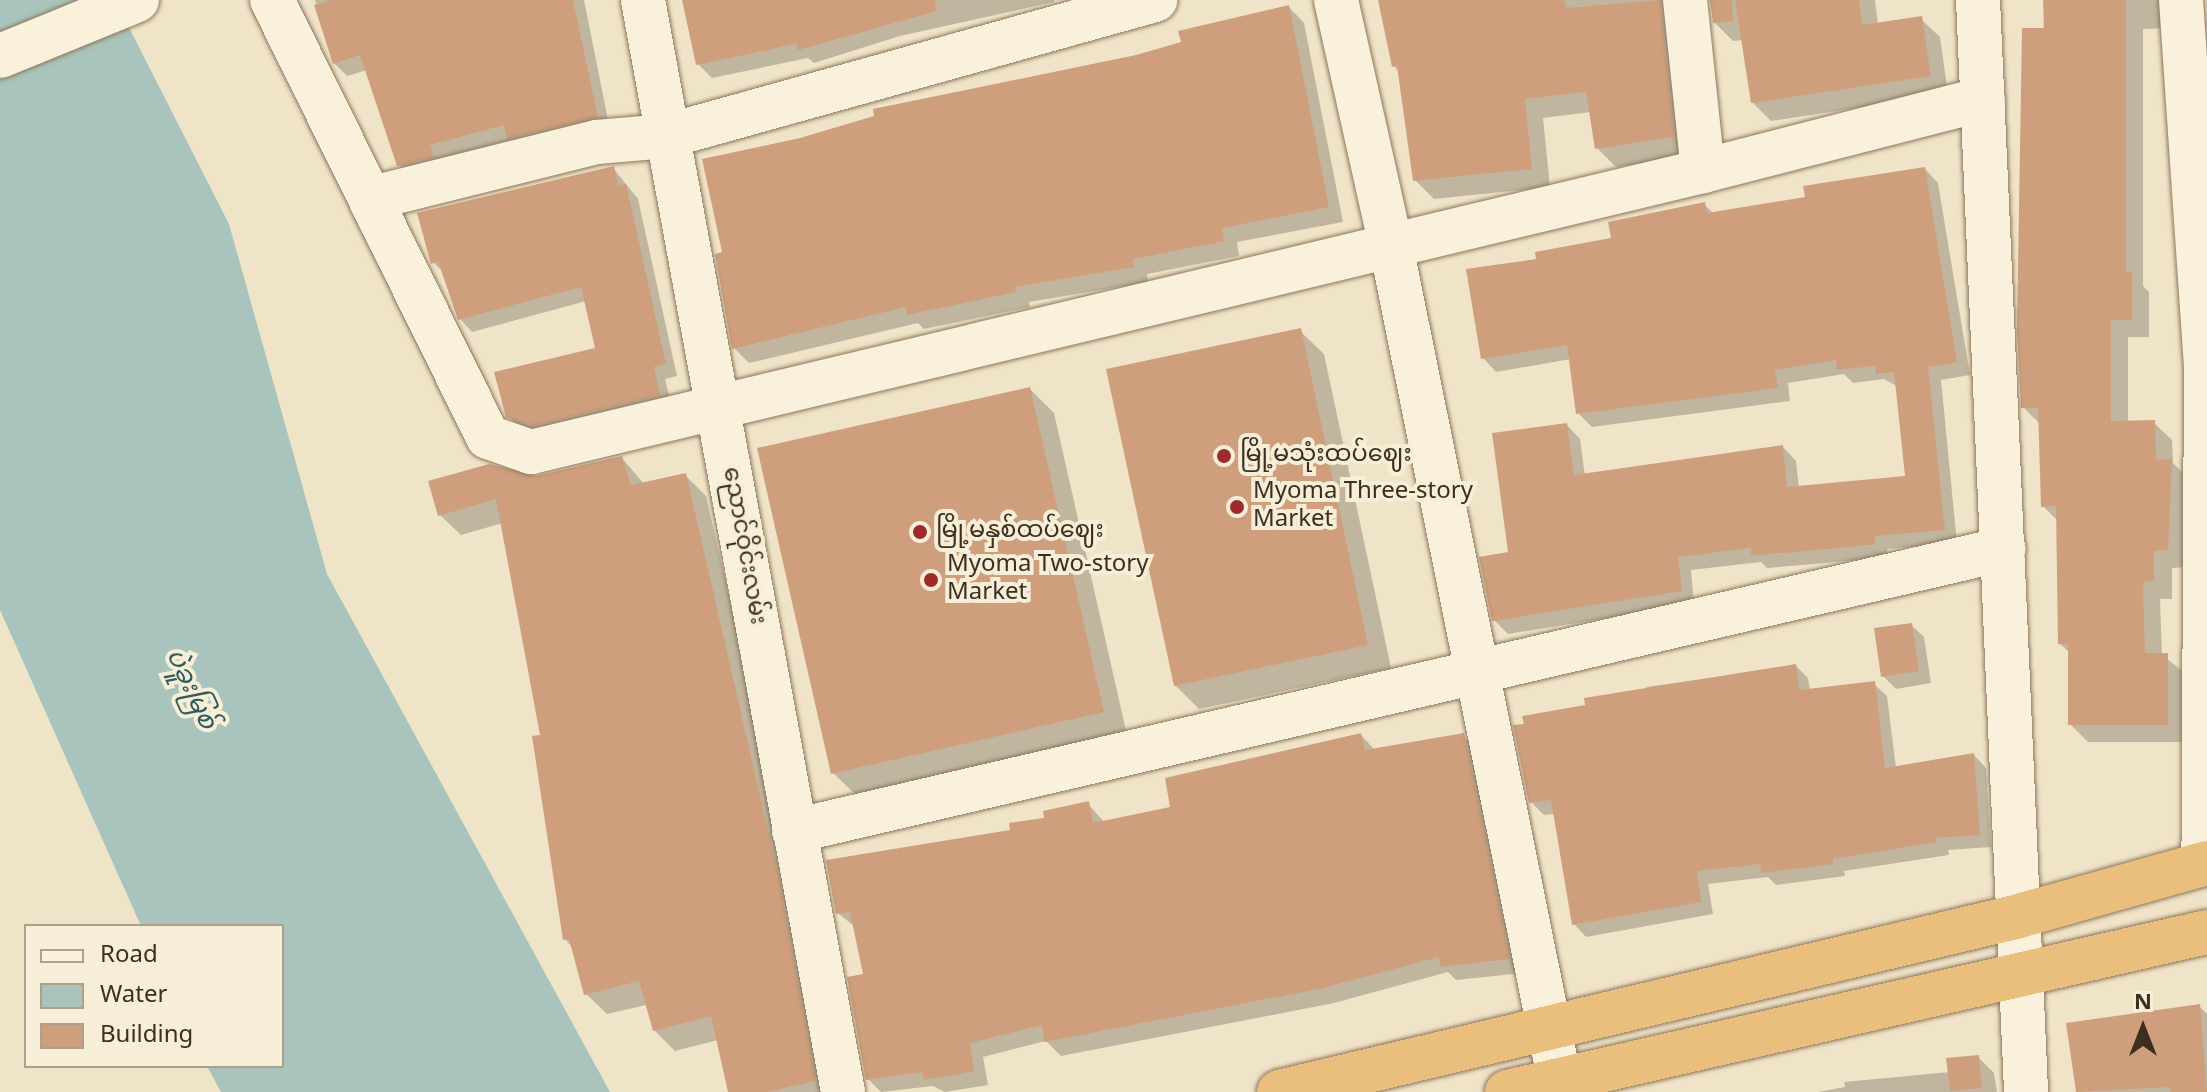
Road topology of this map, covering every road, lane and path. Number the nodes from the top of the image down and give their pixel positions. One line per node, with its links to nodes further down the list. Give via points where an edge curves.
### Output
1 (137, 0): 9 (street)
2 (272, 0): 13 (street)
3 (643, 0): 11 (street, ညောင်ဝိုင်းလမ်း)
4 (1155, 0): 11 (street)
5 (1336, 0): 14 (street)
6 (1685, 0): 12 (street)
7 (1978, 0): 10 (street)
8 (2181, 0): 19 (street, via 2206,365)
9 (0, 56)
10 (1983, 99): 12 (street); 16 (street)
11 (667, 136): 13 (street, via 597,142); 15 (street, ညောင်ဝိုင်းလမ်း)
12 (1703, 171): 14 (street)
13 (372, 198): 15 (street, via 488,437 531,452)
14 (1391, 246): 15 (street); 17 (street)
15 (717, 405): 18 (street, ညောင်ဝိုင်းလမ်း)
16 (2004, 549): 17 (street); 20 (street)
17 (1476, 673): 18 (street); 23 (street)
18 (794, 831): 25 (street, ညောင်ဝိုင်းလမ်း)
19 (2205, 864): 20 (highway)
20 (2015, 917): 22 (street); 23 (highway)
21 (2207, 932): 22 (highway)
22 (2022, 974): 24 (highway); 28 (street)
23 (1551, 1026): 24 (street); 26 (highway)
24 (1560, 1085): 27 (highway)
25 (843, 1092)
26 (1279, 1092)
27 (1507, 1092)
28 (2026, 1092)

